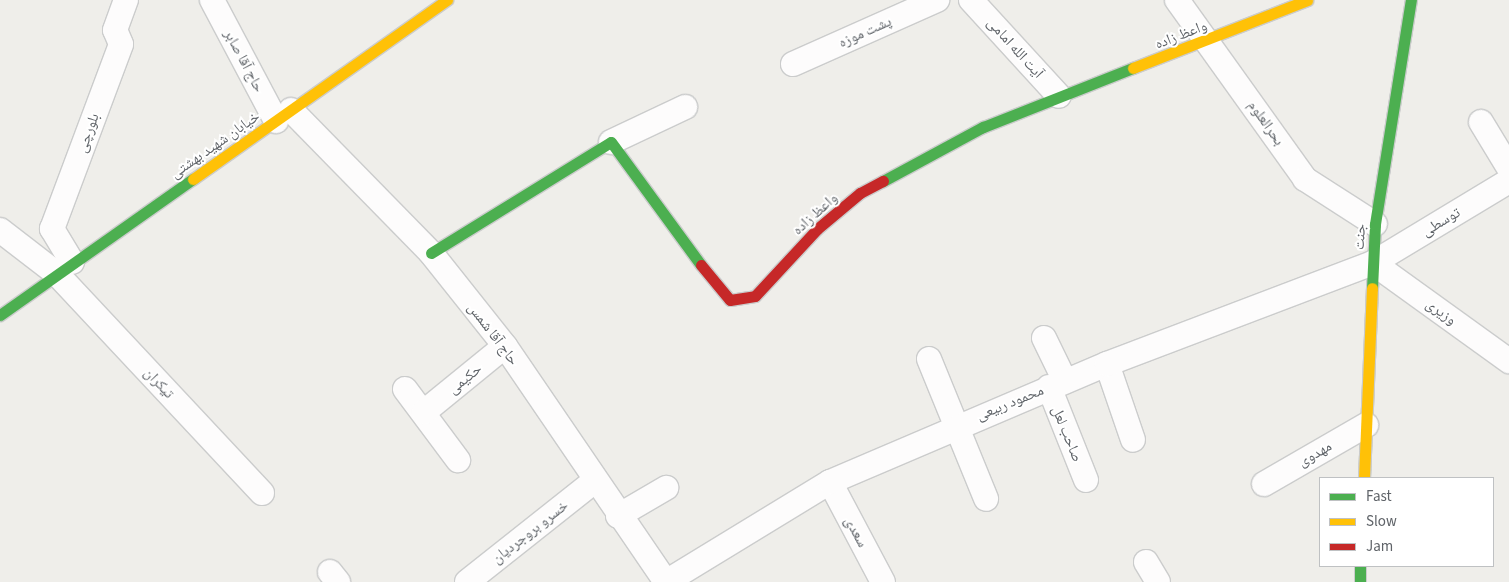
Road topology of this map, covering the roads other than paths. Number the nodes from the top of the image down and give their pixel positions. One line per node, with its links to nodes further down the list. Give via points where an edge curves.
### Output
1 (126, 0): 22 (street, بلورچی, via 115,30 121,44 52,229)
2 (212, 0): 13 (street, حاج آقا صابر)
3 (447, 0): 13 (street, خیابان شهید بهشتی)
4 (937, 0): 10 (street, پشت موزه)
5 (971, 0): 11 (street, آیت الله امامی)
6 (1177, 0): 9 (street, بحرالعلوم)
7 (1307, 0): 9 (street, واعظ زاده)
8 (1410, 0): 18 (street, جنت)
9 (1209, 41): 11 (street, واعظ زاده); 18 (street, بحرالعلوم, via 1305,179)
10 (793, 64)
11 (1059, 96): 15 (street, واعظ زاده, via 983,127 860,194 817,229 755,296 744,301 730,300 721,293)
12 (685, 107): 15 (street)
13 (284, 115): 20 (street, حاج آقا شمس); 22 (street, خیابان شهید بهشتی)
14 (1481, 122): 16 (street)
15 (611, 142): 20 (street)
16 (1509, 168)
17 (1509, 182): 21 (street, توسطی)
18 (1375, 224): 21 (street, جنت)
19 (0, 230): 22 (street)
20 (431, 253): 25 (street, حاج آقا شمس)
21 (1373, 263): 27 (street, وزیری); 28 (street, محمود ربیعی); 33 (street, جنت)
22 (65, 268): 23 (street, خیابان شهید بهشتی); 42 (street, تیکران)
23 (0, 314)
24 (1044, 338): 29 (street, صاحب لعل)
25 (505, 346): 31 (street, حکیمی); 38 (street, حاج آقا شمس)
26 (929, 359): 32 (street)
27 (1509, 361)
28 (1107, 364): 29 (street, محمود ربیعی); 34 (street)
29 (1057, 384): 32 (street, محمود ربیعی); 37 (street, صاحب لعل)
30 (405, 389): 31 (street)
31 (424, 412): 35 (street)
32 (956, 425): 39 (street, محمود ربیعی); 43 (street)
33 (1366, 425): 36 (street, جنت); 40 (street, مهدوی)
34 (1133, 440)
35 (458, 460)
36 (1364, 477)
37 (1086, 480)
38 (593, 482): 44 (street, حاج آقا شمس); 46 (street, خسرو بروجردیان)
39 (830, 482): 47 (street, محمود ربیعی); 48 (street, سعدی)
40 (1264, 484)
41 (666, 488): 44 (street)
42 (262, 493)
43 (986, 499)
44 (618, 516): 47 (street, حاج آقا شمس)
45 (1360, 567): 49 (street)
46 (467, 582)
47 (666, 582)
48 (883, 582)
49 (1360, 582)

